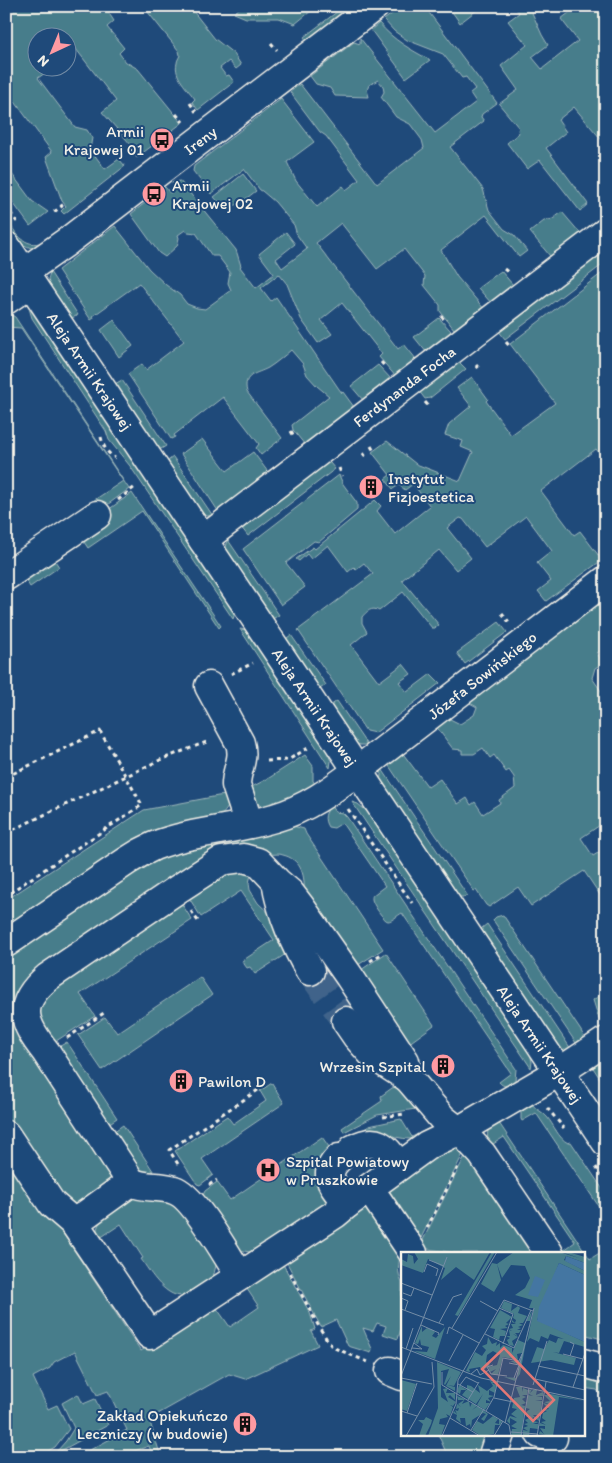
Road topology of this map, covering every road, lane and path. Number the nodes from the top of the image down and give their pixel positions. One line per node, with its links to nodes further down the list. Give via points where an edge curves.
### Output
1 (375, 6): 9 (street, Ireny, via 68,241)
2 (271, 42): 3 (path)
3 (277, 50)
4 (60, 203): 6 (path, via 62,206)
5 (6, 206): 8 (path)
6 (54, 212)
7 (606, 232): 20 (street, Ferdynanda Focha)
8 (13, 235): 9 (street, Aleja Armii Krajowej)
9 (15, 270): 10 (street, via 19,291); 20 (street, Aleja Armii Krajowej)
10 (6, 300)
11 (506, 342): 12 (path)
12 (511, 348)
13 (476, 365): 14 (path)
14 (481, 371)
15 (371, 446): 16 (path)
16 (374, 451)
17 (362, 453): 18 (path)
18 (366, 457)
19 (97, 515): 21 (street)
20 (203, 540): 27 (street, Aleja Armii Krajowej)
21 (6, 576)
22 (606, 580): 27 (street, Józefa Sowińskiego)
23 (209, 686): 26 (street, via 240,743 243,752)
24 (194, 746): 28 (path)
25 (308, 748): 26 (path, via 288,760)
26 (241, 762): 30 (street, via 236,786)
27 (358, 771): 30 (street, Józefa Sowińskiego, via 305,806 274,819); 42 (street, Aleja Armii Krajowej)
28 (126, 775): 29 (path, via 100,730); 31 (path); 33 (path, via 142,805)
29 (6, 777)
30 (249, 824): 36 (street, Józefa Sowińskiego, via 179,838 148,848)
31 (6, 833)
32 (276, 882): 37 (street, via 290,928); 43 (street, via 290,893 350,976 405,1061); 50 (street, via 254,860 243,858 221,862 48,977 38,985 27,1003 25,1013 34,1038)
33 (6, 895)
34 (190, 909): 35 (path)
35 (198, 921)
36 (6, 943)
37 (310, 971)
38 (104, 1013): 40 (path)
39 (346, 1021): 43 (street, via 374,1056)
40 (87, 1024)
41 (606, 1041): 42 (street)
42 (559, 1072): 46 (street); 47 (street, Aleja Armii Krajowej)
43 (408, 1078): 46 (street, via 443,1119)
44 (258, 1090): 49 (path, via 169,1150)
45 (6, 1135): 53 (street, via 52,1204)
46 (464, 1136): 48 (street, via 427,1146); 54 (path); 58 (street, via 482,1154)
47 (606, 1142)
48 (399, 1166): 52 (street); 52 (street, via 380,1144 364,1143 346,1154 330,1169 329,1176)
49 (182, 1170)
50 (132, 1182): 53 (street); 59 (street, via 175,1190 185,1196)
51 (378, 1201): 54 (street)
52 (347, 1204): 55 (street)
53 (74, 1223): 59 (street, via 150,1335)
54 (420, 1242)
55 (278, 1251): 59 (street); 62 (path, via 332,1348)
56 (600, 1251): 57 (path)
57 (606, 1251)
58 (548, 1252)
59 (240, 1276)
60 (584, 1363): 61 (street)
61 (606, 1369)
62 (396, 1373)
63 (606, 1442): 64 (path)
64 (602, 1457)

